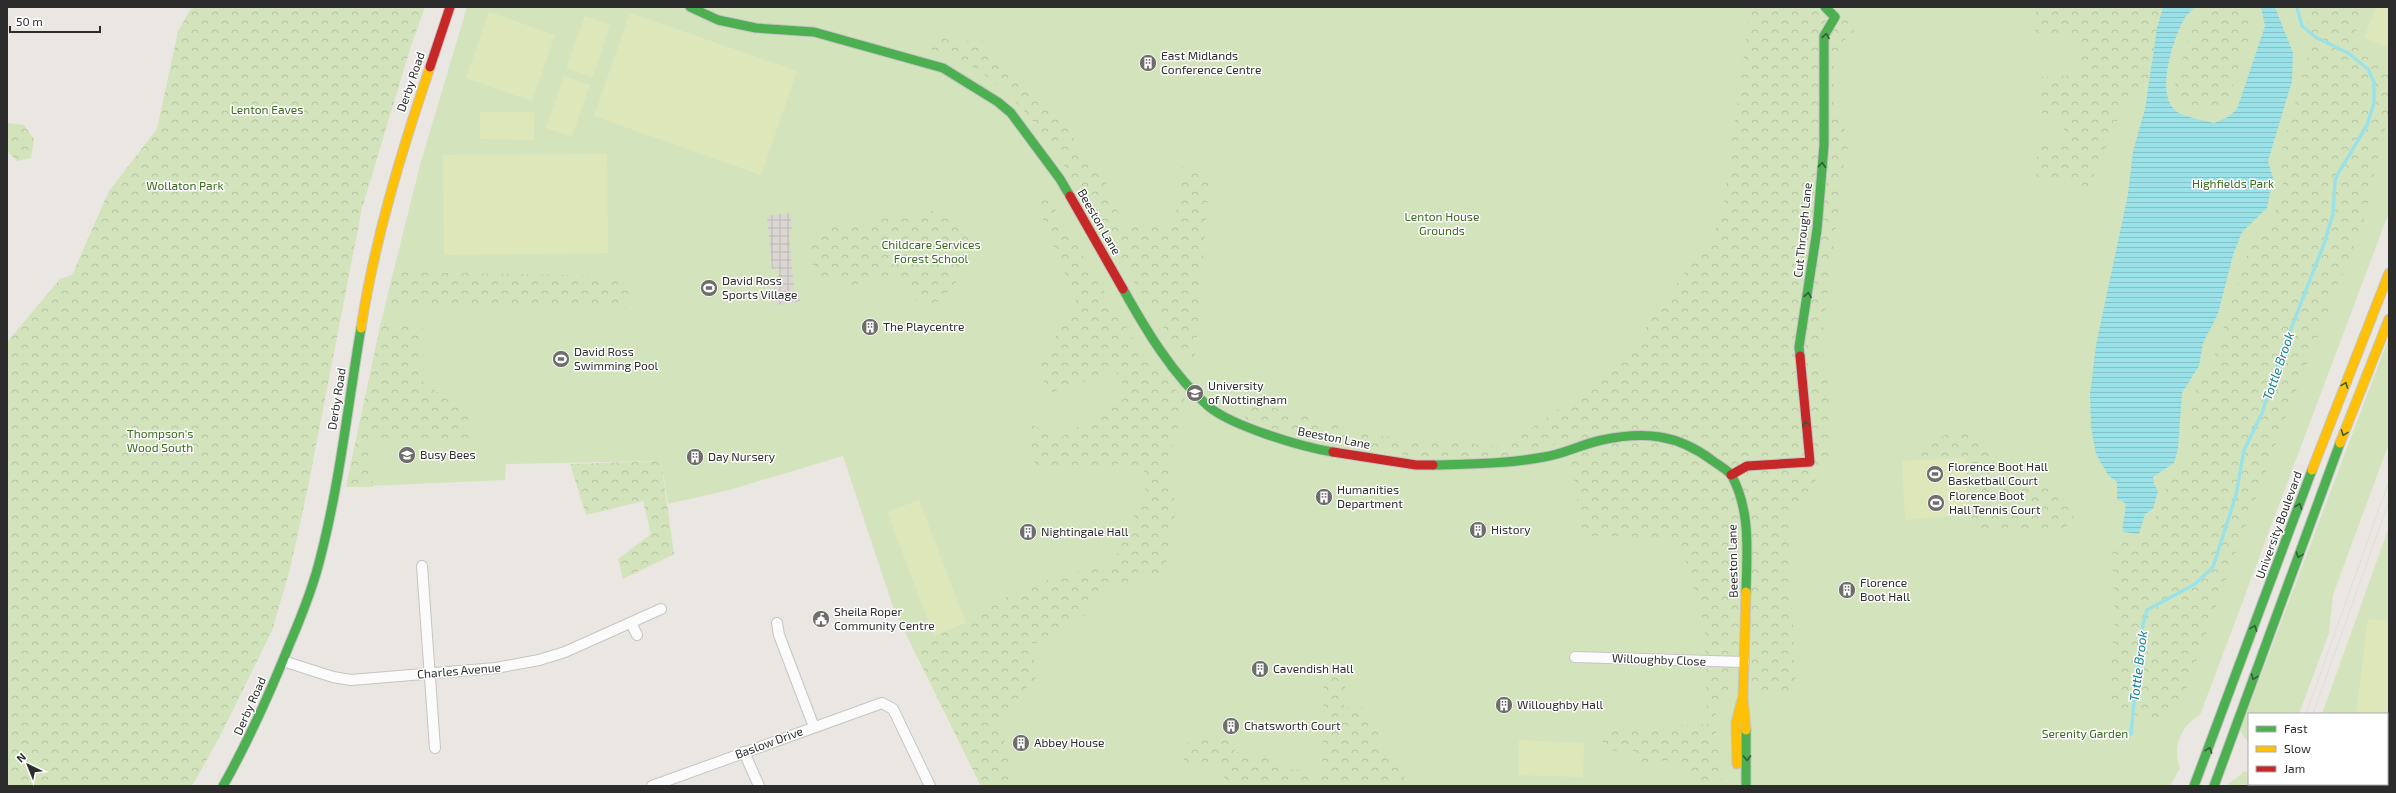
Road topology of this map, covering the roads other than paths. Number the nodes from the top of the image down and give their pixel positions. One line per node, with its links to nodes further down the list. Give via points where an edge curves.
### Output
1 (450, 7): 13 (main road, Derby Road, via 396,165 363,313 334,494 321,556)
2 (690, 7): 6 (main road, Beeston Lane, via 724,22 756,28 814,32 943,68 998,102 1025,130 1060,179 1145,328 1176,372 1209,407 1241,424 1307,448 1416,465 1505,464 1546,457 1602,440 1648,435 1670,438 1696,448)
3 (1825, 7): 6 (main road, Cut Through Lane, one-way to 3, via 1747,466 1810,462 1799,347 1817,230 1824,145 1824,36 1835,17)
4 (2389, 273): 26 (main road, University Boulevard, one-way to 4)
5 (2389, 319): 27 (main road, one-way to 27, via 2328,474)
6 (1731, 475): 14 (main road, Beeston Lane, via 1742,504 1747,533)
7 (422, 566): 15 (street)
8 (661, 609): 9 (street, Charles Avenue)
9 (630, 623): 11 (street); 15 (street, Charles Avenue, via 565,652 539,660 496,668)
10 (777, 624): 17 (street, via 778,635)
11 (637, 635)
12 (1574, 657): 14 (street, Willoughby Close)
13 (283, 661): 15 (street, Charles Avenue, via 341,679); 20 (main road, Derby Road, via 249,738)
14 (1744, 662): 16 (main road, Beeston Lane)
15 (429, 674): 18 (street)
16 (1743, 697): 24 (main road, Beeston Lane, via 1738,707 1734,734 1737,746); 25 (main road, Beeston Lane, one-way to 25, via 1746,723)
17 (814, 727): 19 (street, Baslow Drive); 23 (street, Baslow Drive, via 876,704 886,703 893,709)
18 (435, 748)
19 (744, 752): 21 (street, Baslow Drive); 22 (street)
20 (223, 786)
21 (652, 786)
22 (759, 786)
23 (930, 786)
24 (1738, 786)
25 (1746, 786)
26 (2194, 786)
27 (2214, 786)

